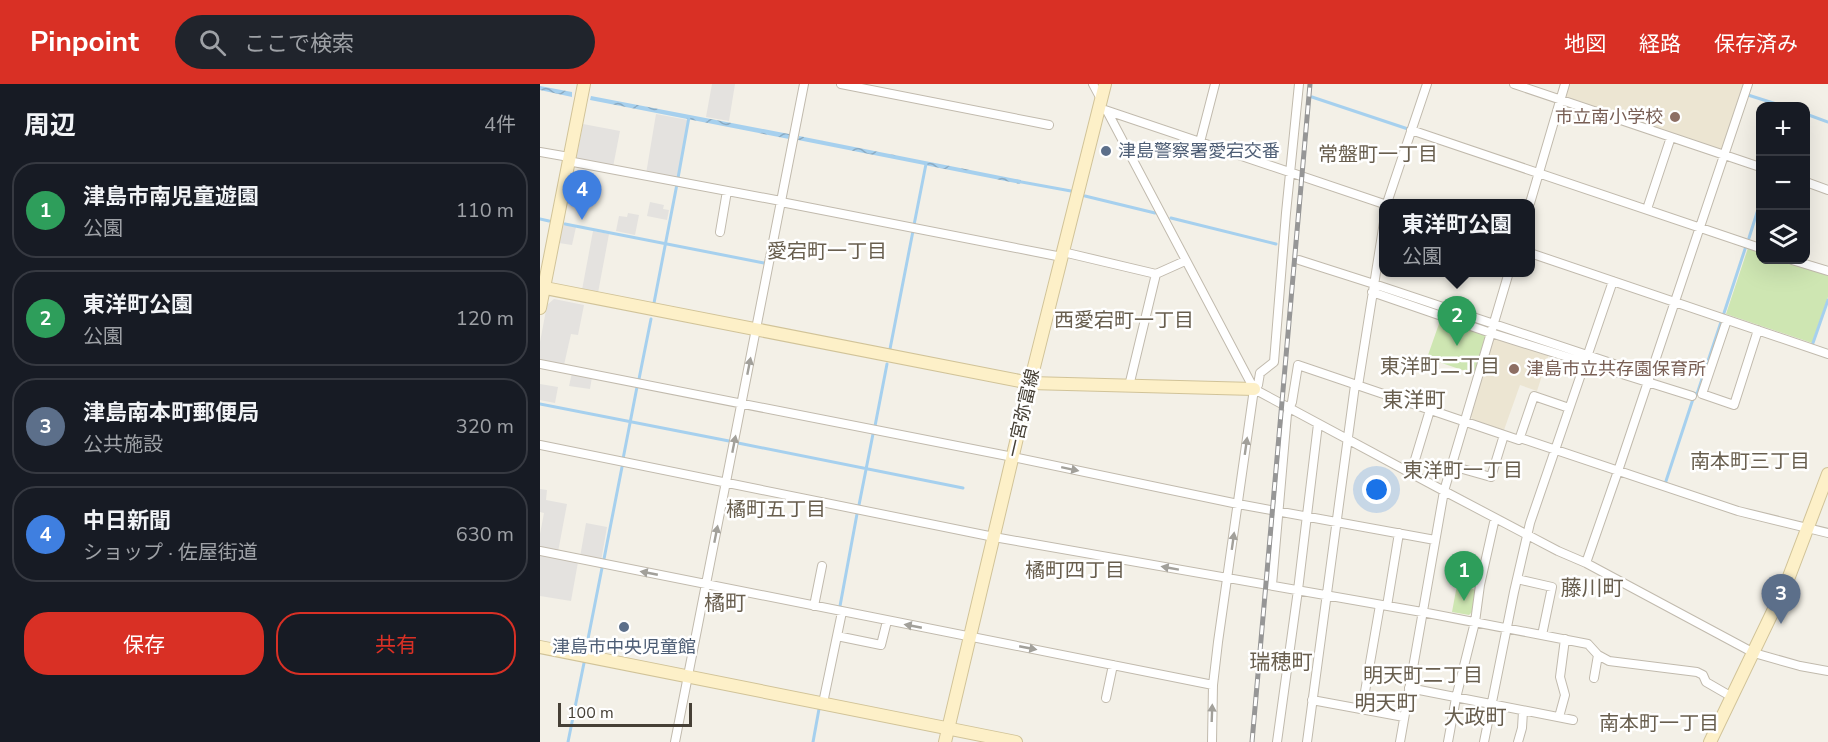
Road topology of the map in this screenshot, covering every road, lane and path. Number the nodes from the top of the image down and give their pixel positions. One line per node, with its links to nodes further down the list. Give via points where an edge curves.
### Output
1 (584, 84): 20 (street)
2 (804, 84): 29 (street)
3 (841, 84): 14 (street)
4 (1093, 84): 13 (street)
5 (1105, 84): 13 (street, 一宮弥富線)
6 (1215, 84): 17 (street)
7 (1299, 84): 22 (street)
8 (1427, 84): 15 (street)
9 (1514, 84): 12 (street)
10 (1565, 84): 12 (street)
11 (1748, 84): 19 (street)
12 (1560, 100): 16 (street); 23 (street)
13 (1102, 106): 17 (street); 36 (street, 一宮弥富線); 39 (street)
14 (1049, 125)
15 (1411, 130): 23 (street); 27 (street)
16 (1671, 137): 19 (street); 31 (street)
17 (1200, 142): 22 (street)
18 (540, 152): 20 (street)
19 (1724, 155): 21 (street); 32 (street)
20 (569, 159): 26 (street); 45 (street)
21 (1756, 165)
22 (1290, 172): 30 (street); 61 (street, via 1274,362 1260,373)
23 (1539, 174): 28 (street); 31 (street)
24 (1810, 183): 25 (street)
25 (1828, 190)
26 (727, 191): 29 (street); 33 (street)
27 (1387, 199)
28 (1532, 199)
29 (781, 202): 36 (street); 51 (street)
30 (1379, 202)
31 (1647, 209): 32 (street)
32 (1700, 227): 34 (street); 47 (street)
33 (720, 232)
34 (1756, 246)
35 (1379, 248): 46 (street)
36 (1062, 254): 42 (street); 58 (street, 一宮弥富線)
37 (1535, 256): 44 (street)
38 (1299, 260): 46 (street)
39 (1185, 261): 42 (street); 61 (street)
40 (1805, 264): 41 (street)
41 (1828, 271)
42 (1156, 274): 60 (street)
43 (1508, 277): 50 (street)
44 (1612, 281): 47 (street); 55 (street)
45 (542, 287): 48 (street); 51 (street)
46 (1373, 288): 50 (street); 53 (street); 59 (street)
47 (1674, 302): 49 (street); 57 (street)
48 (540, 308)
49 (1727, 320): 52 (street); 52 (street, via 1702,394 1734,405)
50 (1494, 323): 53 (street); 55 (street)
51 (757, 328): 58 (street); 63 (street, one-way to 51)
52 (1758, 330): 54 (street)
53 (1491, 333): 55 (street); 67 (street)
54 (1828, 354)
55 (1586, 359): 57 (street); 65 (street)
56 (540, 364): 63 (street)
57 (1649, 379): 62 (street); 76 (street)
58 (1030, 383): 60 (street); 74 (street, 一宮弥富線)
59 (1356, 385): 64 (street, via 1298,365); 66 (street); 71 (street)
60 (1130, 386): 61 (street)
61 (1254, 389): 64 (street); 81 (street, one-way to 61)
62 (1692, 396)
63 (742, 404): 74 (street); 79 (street, one-way to 63)
64 (1289, 408): 68 (street); 82 (street)
65 (1569, 408): 70 (street, via 1534,396); 73 (street)
66 (1430, 410): 67 (street); 77 (street)
67 (1465, 422): 69 (street); 75 (street)
68 (1318, 424): 71 (street); 83 (street)
69 (1504, 435): 70 (street); 75 (street, via 1491,477)
70 (1520, 438): 73 (street)
71 (1347, 440): 77 (street); 85 (street)
72 (540, 446): 79 (street)
73 (1555, 450): 76 (street); 89 (street)
74 (1013, 457): 81 (street, one-way to 81); 90 (street, 一宮弥富線)
75 (1452, 466): 80 (street)
76 (1618, 471): 86 (street, via 1738,511); 93 (street)
77 (1411, 473): 80 (street)
78 (1828, 474): 86 (street)
79 (726, 484): 90 (street); 97 (street, one-way to 79)
80 (1444, 491): 84 (street); 91 (street)
81 (1238, 504): 82 (street); 95 (street, one-way to 81)
82 (1279, 511): 83 (street); 98 (street)
83 (1307, 516): 85 (street); 99 (street)
84 (1495, 518): 89 (street); 106 (street)
85 (1336, 522): 87 (street); 100 (street)
86 (1809, 527): 88 (street); 113 (street)
87 (1398, 533): 91 (street); 101 (street)
88 (1828, 533)
89 (1527, 535): 93 (street); 96 (street)
90 (994, 537): 95 (street, one-way to 90); 110 (street, 一宮弥富線)
91 (1435, 540): 104 (street)
92 (540, 551): 97 (street, one-way to 92)
93 (1586, 563): 113 (street)
94 (822, 566): 102 (street)
95 (1227, 578): 98 (street); 119 (street)
96 (1516, 579): 107 (street); 108 (street, via 1552,587)
97 (706, 584): 102 (street); 117 (street)
98 (1272, 585): 99 (street)
99 (1298, 590): 100 (street); 137 (street)
100 (1326, 595): 101 (street); 124 (street)
101 (1384, 605): 104 (street); 127 (street)
102 (814, 606): 103 (street)
103 (842, 612): 105 (street); 109 (street)
104 (1422, 612): 106 (street); 120 (street)
105 (886, 621): 109 (street, via 881,645); 110 (street, one-way to 105)
106 (1475, 622): 107 (street); 123 (street)
107 (1507, 628): 108 (street); 126 (street)
108 (1542, 635): 111 (street)
109 (837, 636): 125 (street)
110 (970, 637): 115 (street, one-way to 115); 132 (street, 一宮弥富線)
111 (1565, 639): 114 (street, via 1588,644); 130 (street, via 1560,677 1565,695)
112 (540, 647): 117 (street)
113 (1754, 653): 116 (street); 121 (street)
114 (1598, 655): 118 (street); 121 (street, via 1610,661 1697,672)
115 (1113, 665): 119 (street); 122 (street)
116 (1828, 671)
117 (687, 676): 125 (street); 133 (street)
118 (1594, 678)
119 (1213, 685): 136 (street, one-way to 119)
120 (1409, 688): 123 (street); 129 (street)
121 (1732, 697): 143 (street)
122 (1106, 698)
123 (1456, 698): 126 (street); 140 (street)
124 (1312, 700): 127 (street); 138 (street)
125 (823, 704): 132 (street)
126 (1490, 705): 128 (street); 141 (street)
127 (1362, 709): 129 (street)
128 (1523, 711): 130 (street); 142 (street)
129 (1404, 717): 139 (street)
130 (1559, 717): 131 (street)
131 (1573, 720)
132 (948, 728): 134 (street, 一宮弥富線); 135 (street)
133 (675, 742)
134 (945, 742)
135 (1016, 742)
136 (1212, 742)
137 (1277, 742)
138 (1307, 742)
139 (1400, 742)
140 (1448, 742)
141 (1484, 742)
142 (1518, 742)
143 (1710, 742)

